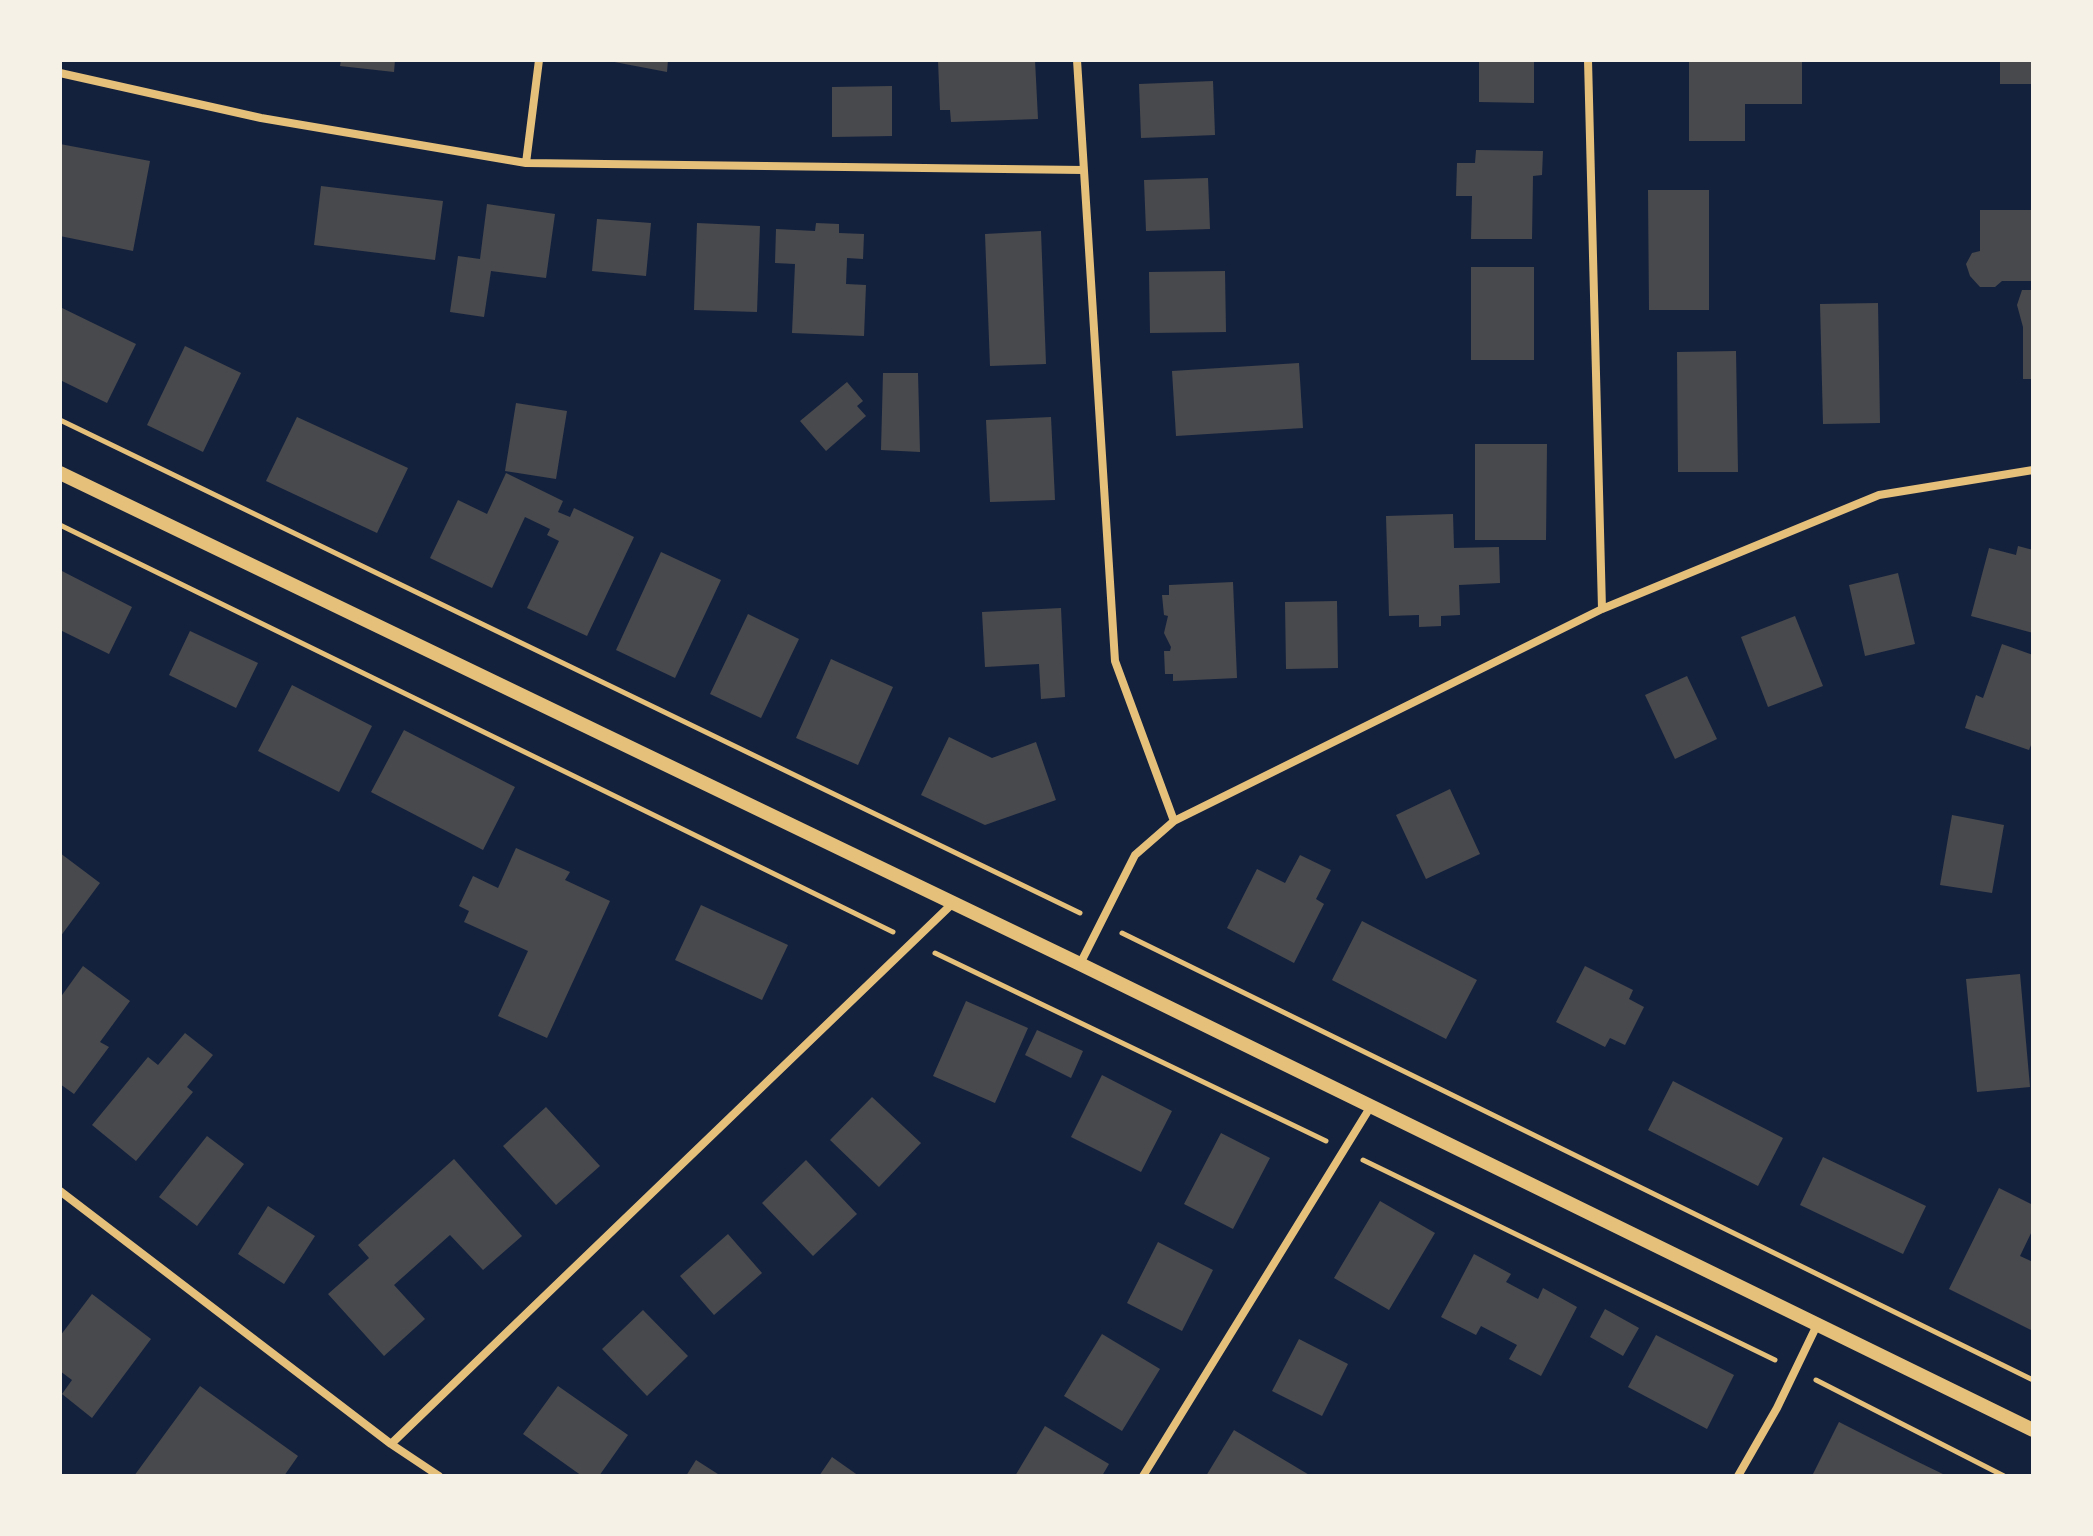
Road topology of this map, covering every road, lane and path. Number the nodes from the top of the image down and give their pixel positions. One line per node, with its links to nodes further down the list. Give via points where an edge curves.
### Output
1 (539, 60): 5 (street)
2 (1077, 60): 6 (street)
3 (1588, 60): 11 (street)
4 (60, 73): 5 (street, via 261,118)
5 (526, 163): 6 (street)
6 (1083, 170): 12 (street, via 1115,661)
7 (60, 420): 14 (path)
8 (2033, 470): 11 (street, via 1879,495)
9 (60, 473): 13 (street)
10 (60, 525): 15 (path)
11 (1602, 609): 12 (street)
12 (1174, 821): 14 (street, via 1135,855)
13 (953, 903): 15 (street); 16 (street)
14 (1100, 922): 16 (street); 22 (path)
15 (913, 942): 18 (path); 24 (street)
16 (1080, 964): 17 (street)
17 (1371, 1106): 18 (street); 20 (street)
18 (1343, 1150): 21 (path); 26 (street)
19 (60, 1191): 24 (street)
20 (1817, 1325): 21 (street); 23 (street)
21 (1795, 1369): 27 (street); 28 (path)
22 (2033, 1380)
23 (2033, 1430)
24 (391, 1444): 25 (street)
25 (439, 1476)
26 (1143, 1476)
27 (1738, 1476)
28 (2004, 1476)

